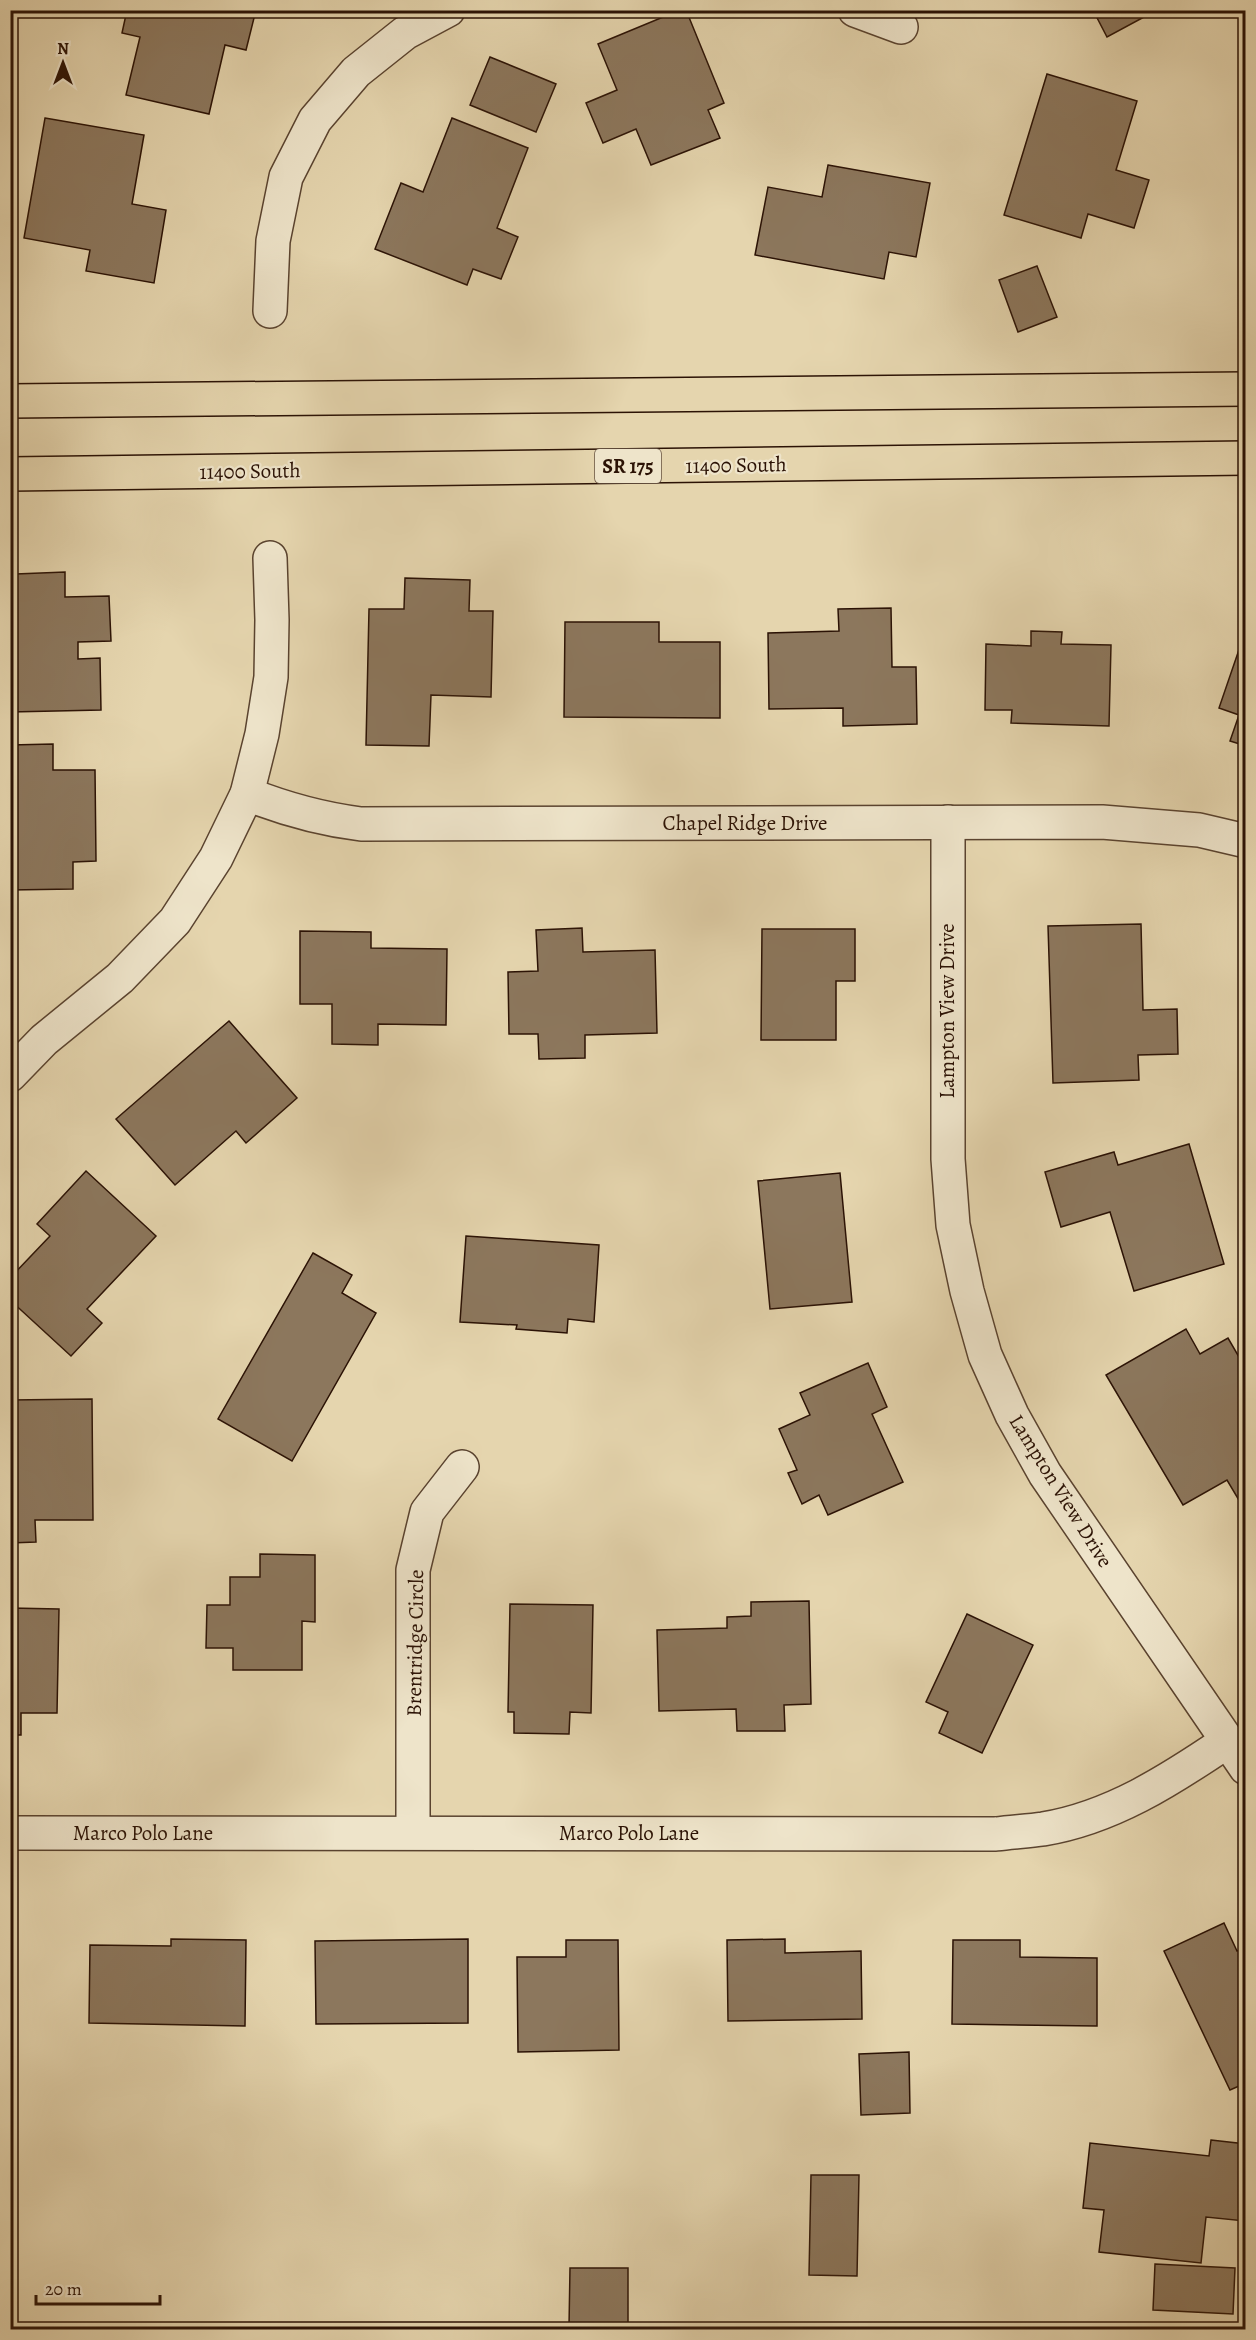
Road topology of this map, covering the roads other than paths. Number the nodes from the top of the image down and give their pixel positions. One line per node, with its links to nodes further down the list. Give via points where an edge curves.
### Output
1 (448, 10): 4 (street, via 405,33 356,72 315,120 286,177 273,241)
2 (855, 10): 3 (street)
3 (901, 27)
4 (270, 311)
5 (1245, 389): 6 (main road)
6 (10, 401)
7 (1245, 458): 8 (main road, 11400 South / SR 175)
8 (10, 474)
9 (270, 558): 10 (street, via 271,677)
10 (248, 794): 11 (street, Chapel Ridge Drive, via 298,813 361,824); 13 (street, via 216,858 175,921 120,978 44,1040)
11 (948, 822): 12 (street, Chapel Ridge Drive, via 1102,822 1199,830); 15 (street, Lampton View Drive, via 948,1159 953,1225 985,1354 1012,1415 1045,1474)
12 (1245, 841)
13 (10, 1074)
14 (462, 1467): 17 (street, Brentridge Circle, via 427,1512 413,1570)
15 (1226, 1742): 16 (street, Lampton View Drive); 17 (street, Marco Polo Lane, via 1175,1777 1132,1799 1089,1817 1044,1829 996,1834)
16 (1245, 1768)
17 (413, 1832): 18 (street, Marco Polo Lane)
18 (10, 1833)

